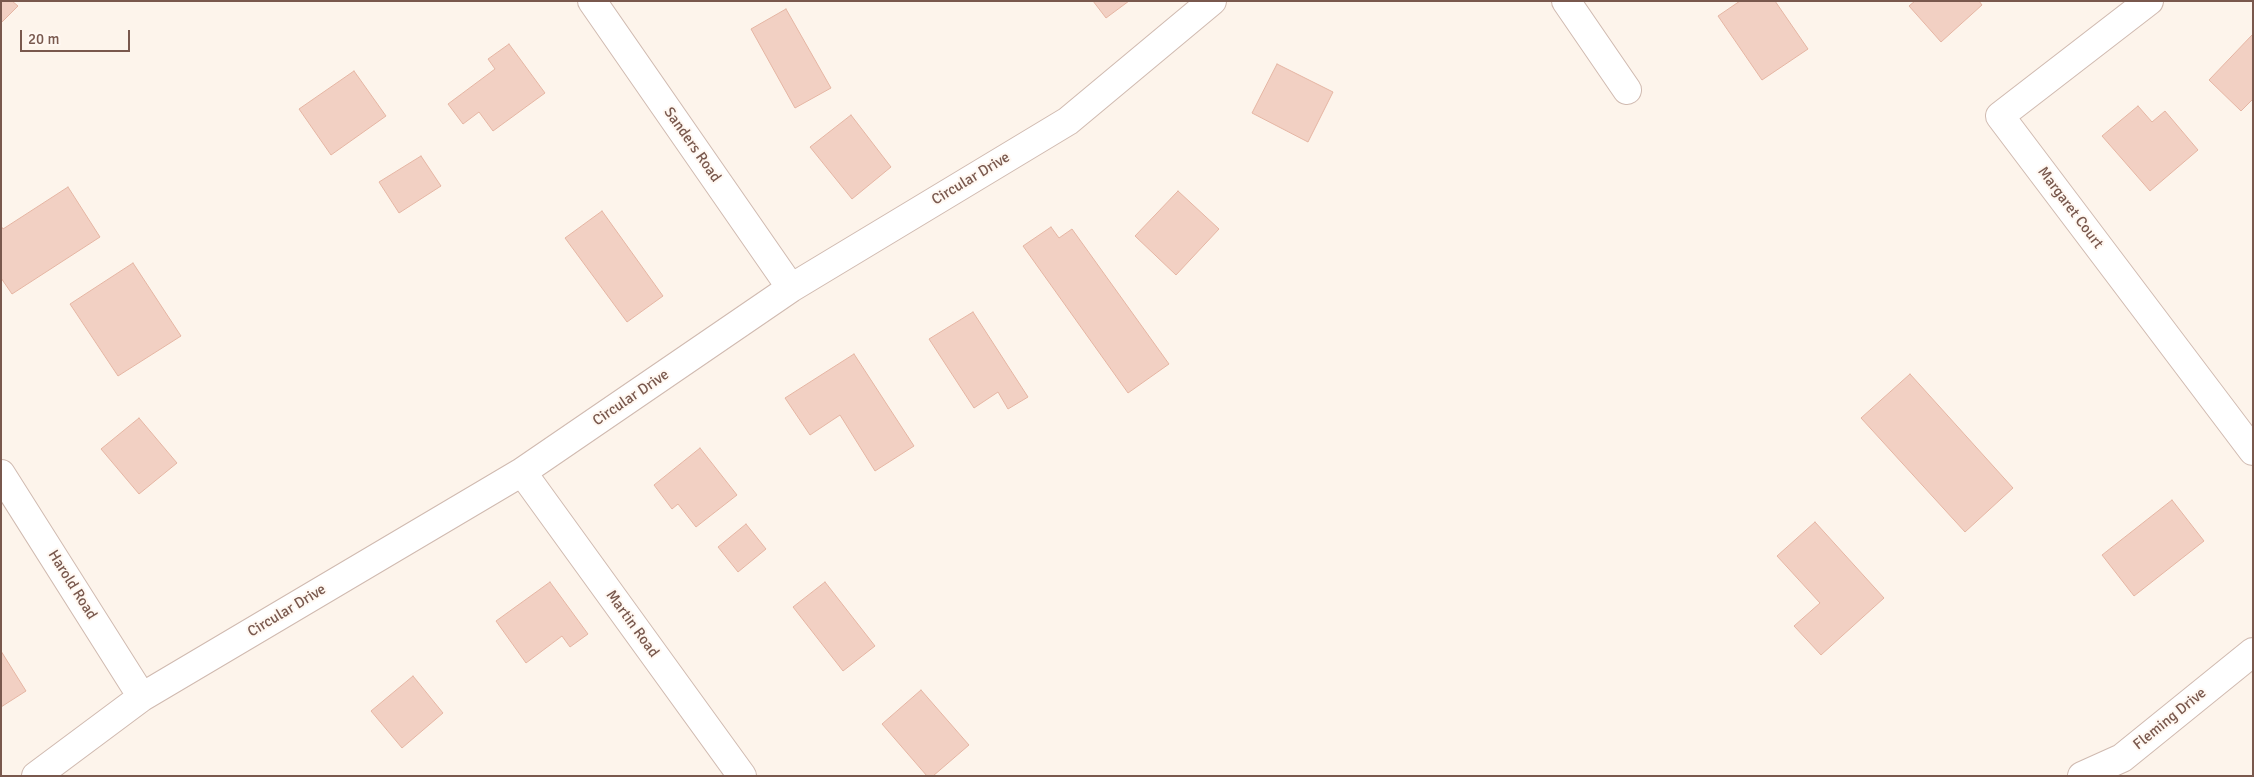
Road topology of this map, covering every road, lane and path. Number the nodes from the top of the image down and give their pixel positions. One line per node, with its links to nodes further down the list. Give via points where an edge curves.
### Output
1 (592, 1): 6 (street, Sanders Road)
2 (1212, 1): 6 (street, Circular Drive, via 1068,121)
3 (1566, 1): 5 (street)
4 (2149, 1): 7 (street, Margaret Court, via 2000,116)
5 (1627, 90)
6 (791, 288): 8 (street, Circular Drive)
7 (2253, 451)
8 (522, 472): 11 (street, Circular Drive); 13 (street, Martin Road)
9 (1, 474): 11 (street, Harold Road)
10 (2253, 652): 14 (street, Fleming Drive, via 2122,758)
11 (142, 697): 12 (street, Circular Drive)
12 (36, 776)
13 (742, 776)
14 (2082, 776)

